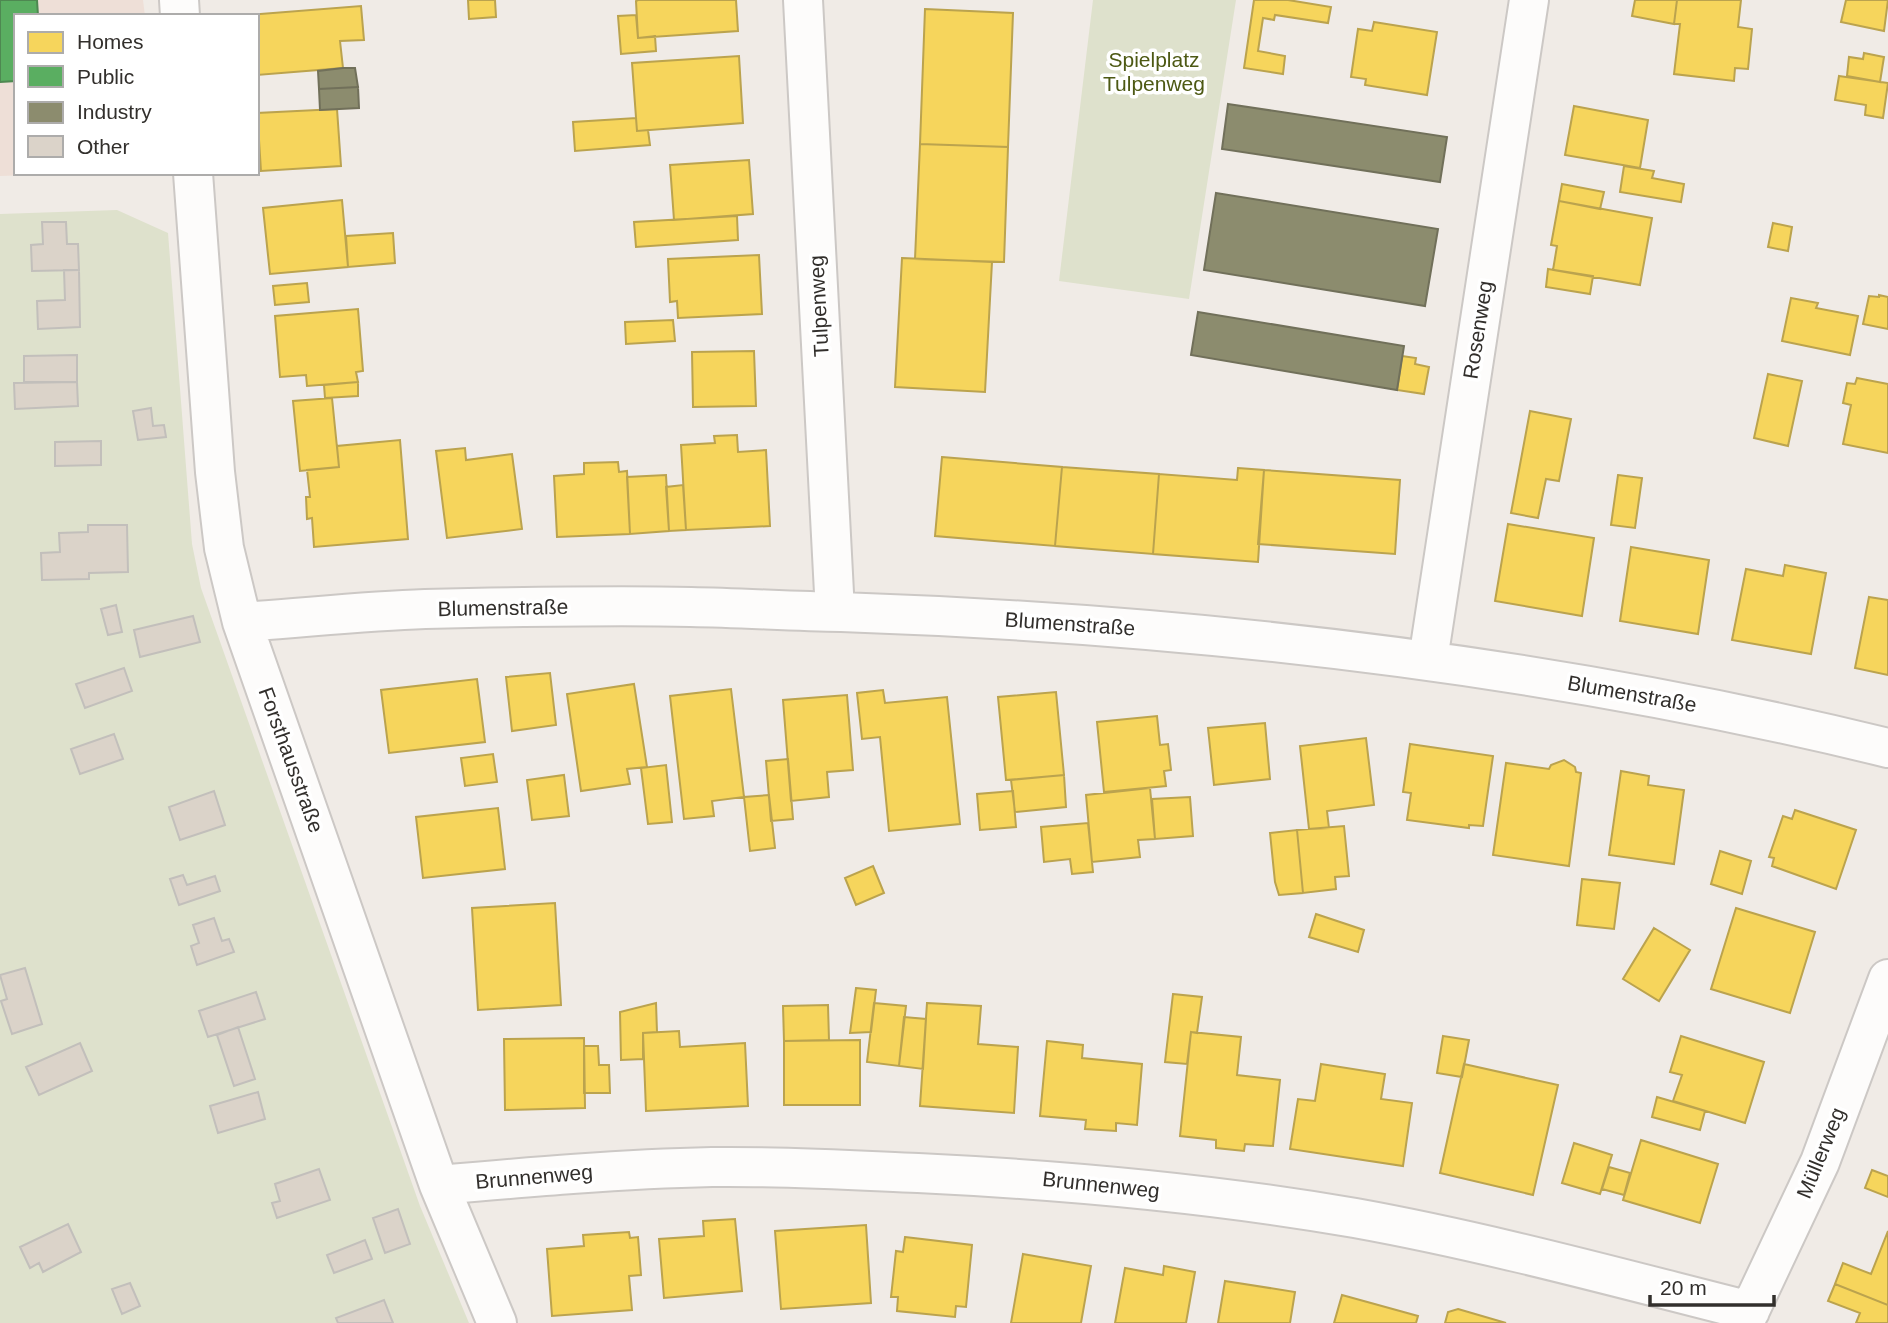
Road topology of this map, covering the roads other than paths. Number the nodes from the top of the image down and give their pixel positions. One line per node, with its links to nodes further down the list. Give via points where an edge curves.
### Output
1 (803, 0): 4 (street, Tulpenweg)
2 (1529, 0): 6 (street, Rosenweg)
3 (192, 175): 5 (street, Forsthausstraße, via 215,472 224,548)
4 (835, 612): 5 (street, Blumenstraße, via 472,608); 6 (street, Blumenstraße, via 1055,622)
5 (242, 622): 9 (street, Forsthausstraße)
6 (1428, 660): 7 (street, Blumenstraße, via 1692,705)
7 (1888, 748)
8 (1888, 979): 10 (street, Müllerweg, via 1820,1161)
9 (439, 1185): 10 (street, Brunnenweg, via 714,1167 1101,1185 1355,1218 1528,1255); 11 (street, Forsthausstraße)
10 (1747, 1317)
11 (497, 1323)

